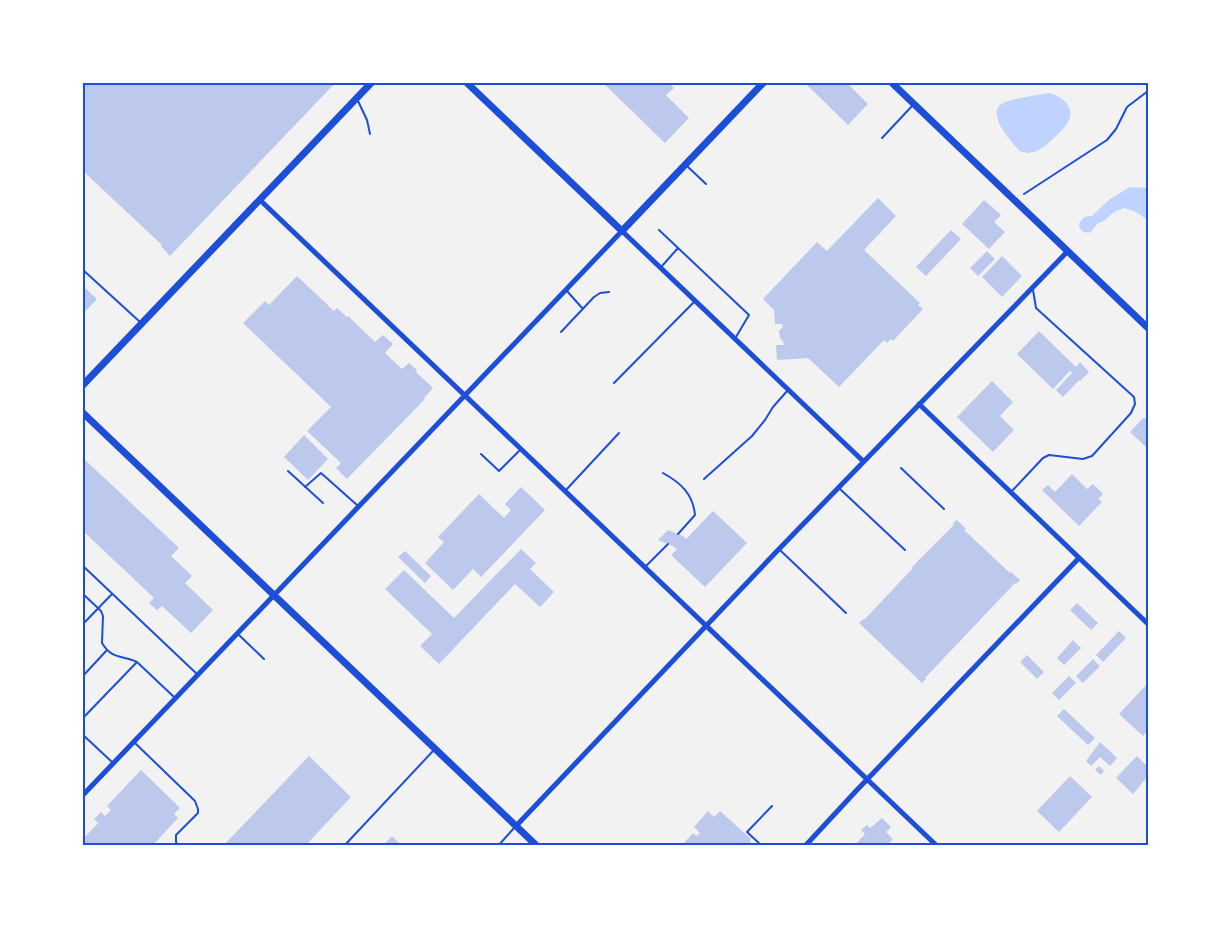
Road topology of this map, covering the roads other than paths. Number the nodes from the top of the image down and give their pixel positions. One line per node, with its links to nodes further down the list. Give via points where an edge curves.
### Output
1 (372, 82): 5 (main road)
2 (466, 82): 13 (main road)
3 (764, 82): 9 (main road)
4 (891, 82): 6 (main road)
5 (357, 99): 7 (lane); 11 (main road)
6 (914, 104): 8 (lane); 15 (main road)
7 (370, 134)
8 (882, 138)
9 (685, 164): 10 (lane); 13 (main road)
10 (706, 184)
11 (260, 200): 23 (main road); 30 (street)
12 (659, 230): 14 (lane)
13 (622, 231): 16 (street); 19 (street)
14 (678, 248): 16 (lane); 26 (lane, via 749,315)
15 (1068, 250): 18 (street); 24 (main road)
16 (660, 268): 21 (street)
17 (82, 269): 23 (lane)
18 (1032, 287): 31 (street); 44 (lane, via 1036,308 1134,397 1135,404 1092,456 1083,459 1049,455)
19 (566, 290): 22 (lane); 30 (street)
20 (609, 292): 22 (lane, via 600,293)
21 (695, 301): 26 (street); 27 (lane)
22 (583, 309): 25 (lane)
23 (142, 324): 28 (main road)
24 (1149, 328)
25 (561, 332)
26 (735, 339): 29 (street)
27 (614, 383)
28 (82, 386)
29 (788, 390): 36 (street); 40 (lane, via 752,436)
30 (465, 396): 34 (street); 46 (street)
31 (919, 404): 36 (street); 44 (street)
32 (82, 412): 57 (main road)
33 (619, 433): 43 (lane)
34 (521, 448): 35 (lane, via 499,471); 43 (street)
35 (481, 454)
36 (863, 461): 42 (street)
37 (901, 468): 47 (lane)
38 (288, 471): 41 (lane)
39 (663, 473): 48 (lane, via 694,504 695,515)
40 (704, 478)
41 (305, 487): 45 (lane); 46 (lane, via 321,473)
42 (838, 487): 50 (street); 51 (lane)
43 (565, 491): 54 (street)
44 (1011, 492): 52 (street)
45 (323, 503)
46 (359, 507): 57 (street)
47 (944, 509)
48 (678, 534)
49 (668, 544): 54 (lane)
50 (779, 549): 59 (lane); 62 (street)
51 (905, 550)
52 (1080, 558): 60 (street); 75 (street)
53 (82, 565): 56 (lane)
54 (645, 567): 62 (street)
55 (82, 593): 58 (lane)
56 (112, 594): 58 (lane); 67 (lane)
57 (274, 596): 63 (street); 73 (main road)
58 (98, 608): 61 (lane); 64 (lane, via 104,621 102,643)
59 (846, 613)
60 (1149, 624)
61 (82, 625)
62 (706, 626): 75 (street); 77 (street)
63 (238, 634): 65 (lane); 67 (street)
64 (108, 650): 66 (lane, via 117,657); 68 (lane)
65 (264, 659)
66 (137, 662): 69 (lane); 70 (lane)
67 (198, 675): 69 (street)
68 (82, 676)
69 (176, 699): 72 (street)
70 (82, 719)
71 (82, 734): 74 (lane)
72 (134, 742): 74 (street); 79 (lane, via 195,801 198,813 176,836)
73 (435, 749): 77 (main road); 80 (lane)
74 (114, 764): 76 (street)
75 (868, 780): 78 (street); 83 (street)
76 (82, 796)
77 (516, 826): 81 (lane); 82 (main road)
78 (806, 845)
79 (178, 846)
80 (344, 846)
81 (498, 846)
82 (537, 846)
83 (937, 846)

